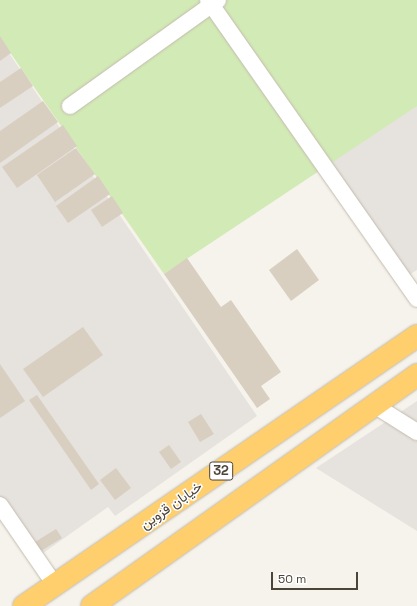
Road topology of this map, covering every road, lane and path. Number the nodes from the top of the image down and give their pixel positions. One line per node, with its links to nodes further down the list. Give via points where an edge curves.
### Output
1 (212, 2): 2 (street); 3 (street)
2 (70, 106)
3 (417, 299)
4 (417, 336): 9 (highway, خیابان قزوین / 32)
5 (417, 375): 6 (highway, 32)
6 (374, 405): 7 (street); 11 (highway, 32)
7 (417, 432)
8 (0, 506): 9 (street)
9 (55, 585): 10 (highway, خیابان قزوین / 32)
10 (24, 606)
11 (92, 606)

